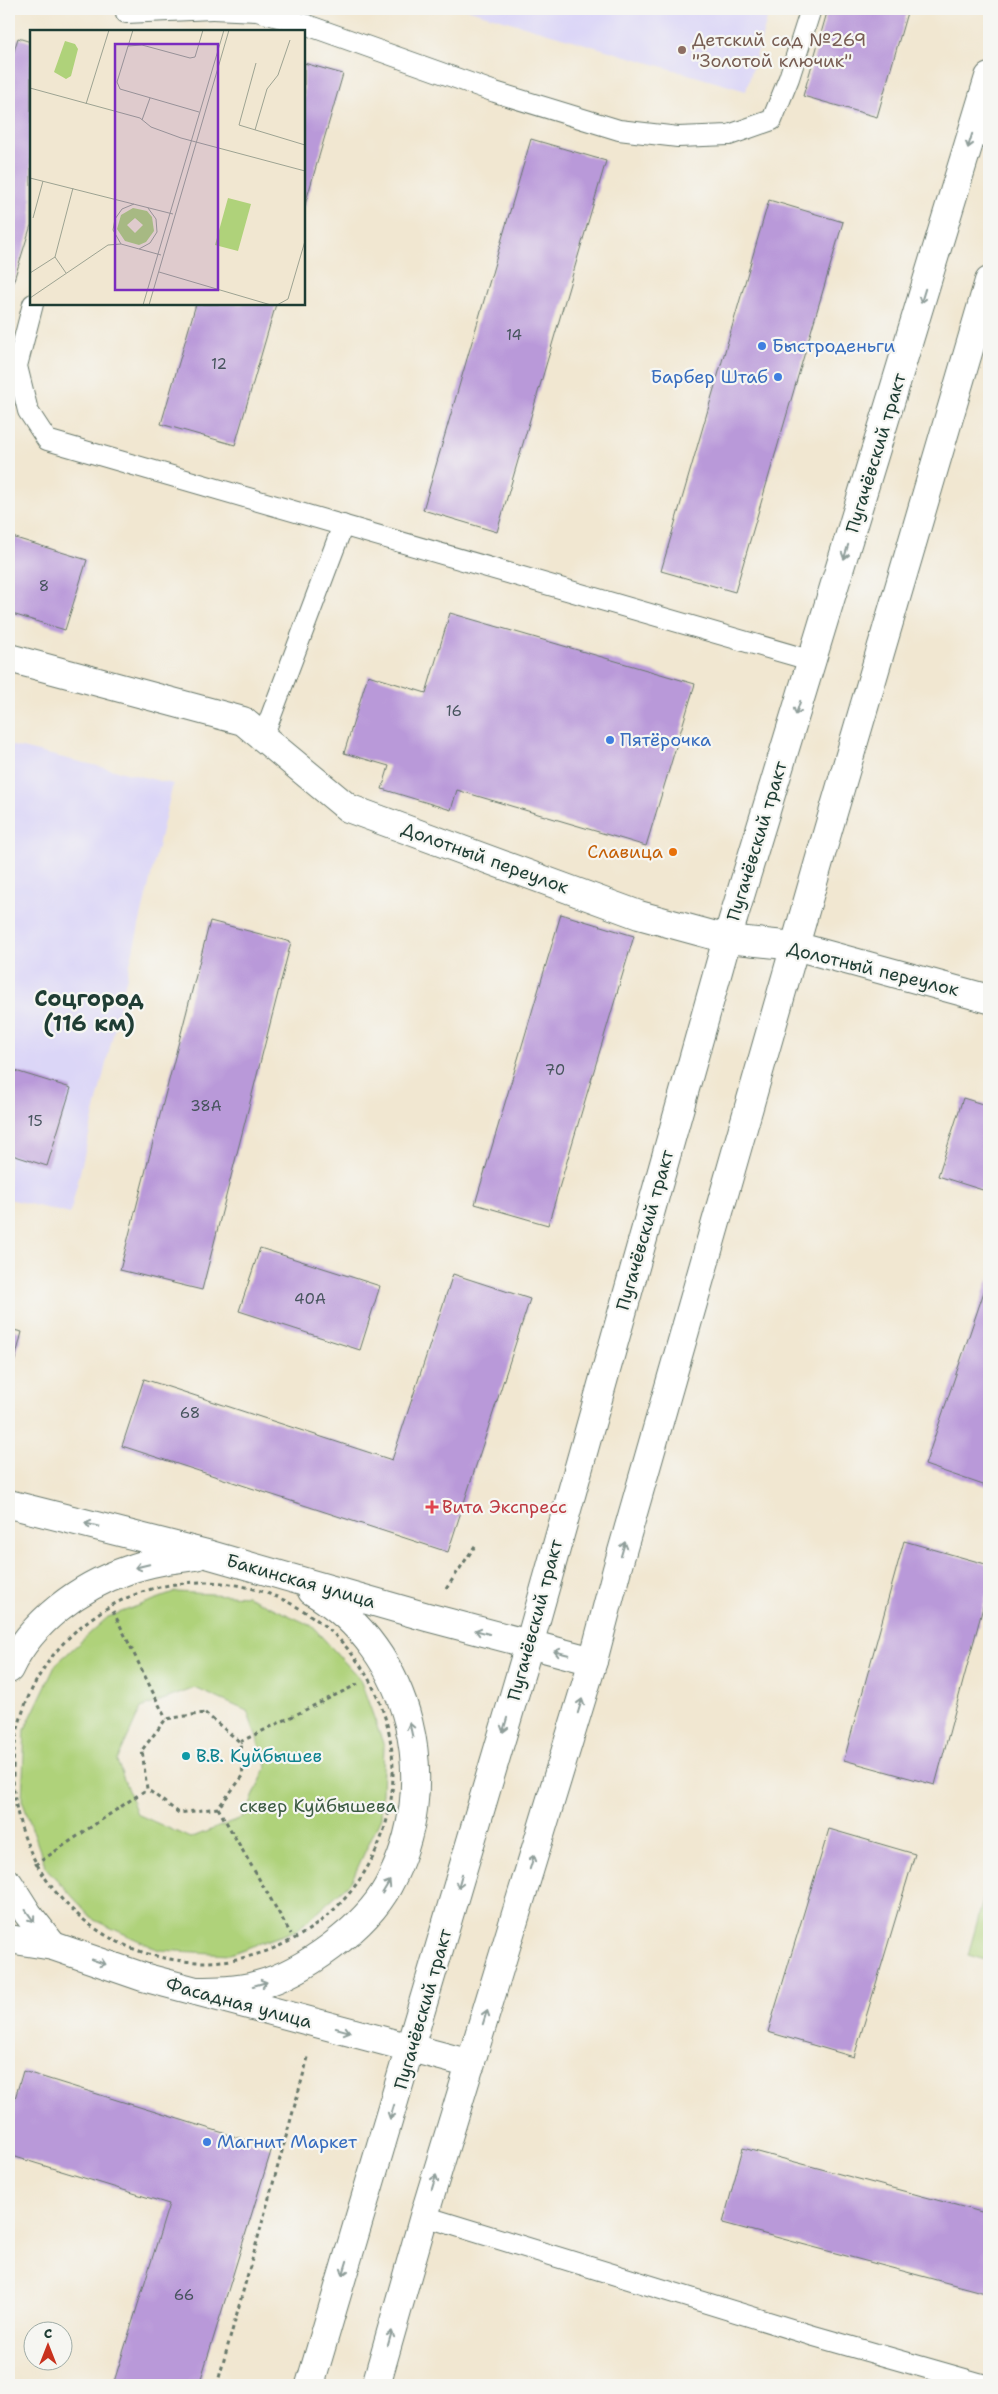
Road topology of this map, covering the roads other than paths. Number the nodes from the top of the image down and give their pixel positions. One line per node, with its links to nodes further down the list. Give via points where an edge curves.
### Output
1 (212, 9): 2 (lane, via 257,11 619,130 678,137 729,134 772,120); 3 (lane)
2 (811, 9)
3 (125, 18)
4 (989, 77): 9 (main road, Пугачёвский тракт, one-way to 9)
5 (989, 282): 12 (main road)
6 (33, 305): 7 (lane, via 17,366 28,411 47,440)
7 (343, 525): 9 (lane); 10 (lane)
8 (9, 658): 10 (main road, Долотный переулок, via 243,721)
9 (813, 661): 11 (main road, Пугачёвский тракт, one-way to 11)
10 (263, 737): 11 (main road, Долотный переулок, via 348,808 639,915)
11 (727, 939): 12 (main road, Долотный переулок); 17 (main road, Пугачёвский тракт)
12 (795, 946): 13 (main road, Долотный переулок); 18 (main road, one-way to 12)
13 (989, 999)
14 (9, 1504): 15 (main road, Бакинская улица, one-way to 14)
15 (207, 1554): 16 (main road, Бакинская улица); 19 (main road, one-way to 19, via 165,1560 94,1584 36,1628)
16 (291, 1579): 17 (main road, Бакинская улица, one-way to 16); 23 (main road, one-way to 16, via 226,1991 259,1985 286,1975 342,1938 388,1887 410,1826 416,1793 416,1756 402,1698 387,1667 346,1615)
17 (529, 1645): 18 (main road, Бакинская улица, one-way to 17); 24 (main road, Пугачёвский тракт, one-way to 24)
18 (593, 1661): 25 (main road, one-way to 18)
19 (9, 1669)
20 (9, 1884): 22 (main road, one-way to 22)
21 (9, 1938): 22 (main road, Фасадная улица)
22 (53, 1946): 23 (main road, Фасадная улица, one-way to 23)
23 (194, 1991): 24 (main road, Фасадная улица, one-way to 24)
24 (411, 2049): 25 (main road, Фасадная улица); 27 (main road, Пугачёвский тракт, one-way to 27)
25 (471, 2064): 26 (main road, one-way to 25)
26 (424, 2216): 28 (main road, one-way to 26); 29 (lane, via 814,2336)
27 (310, 2385)
28 (376, 2385)
29 (986, 2385)

